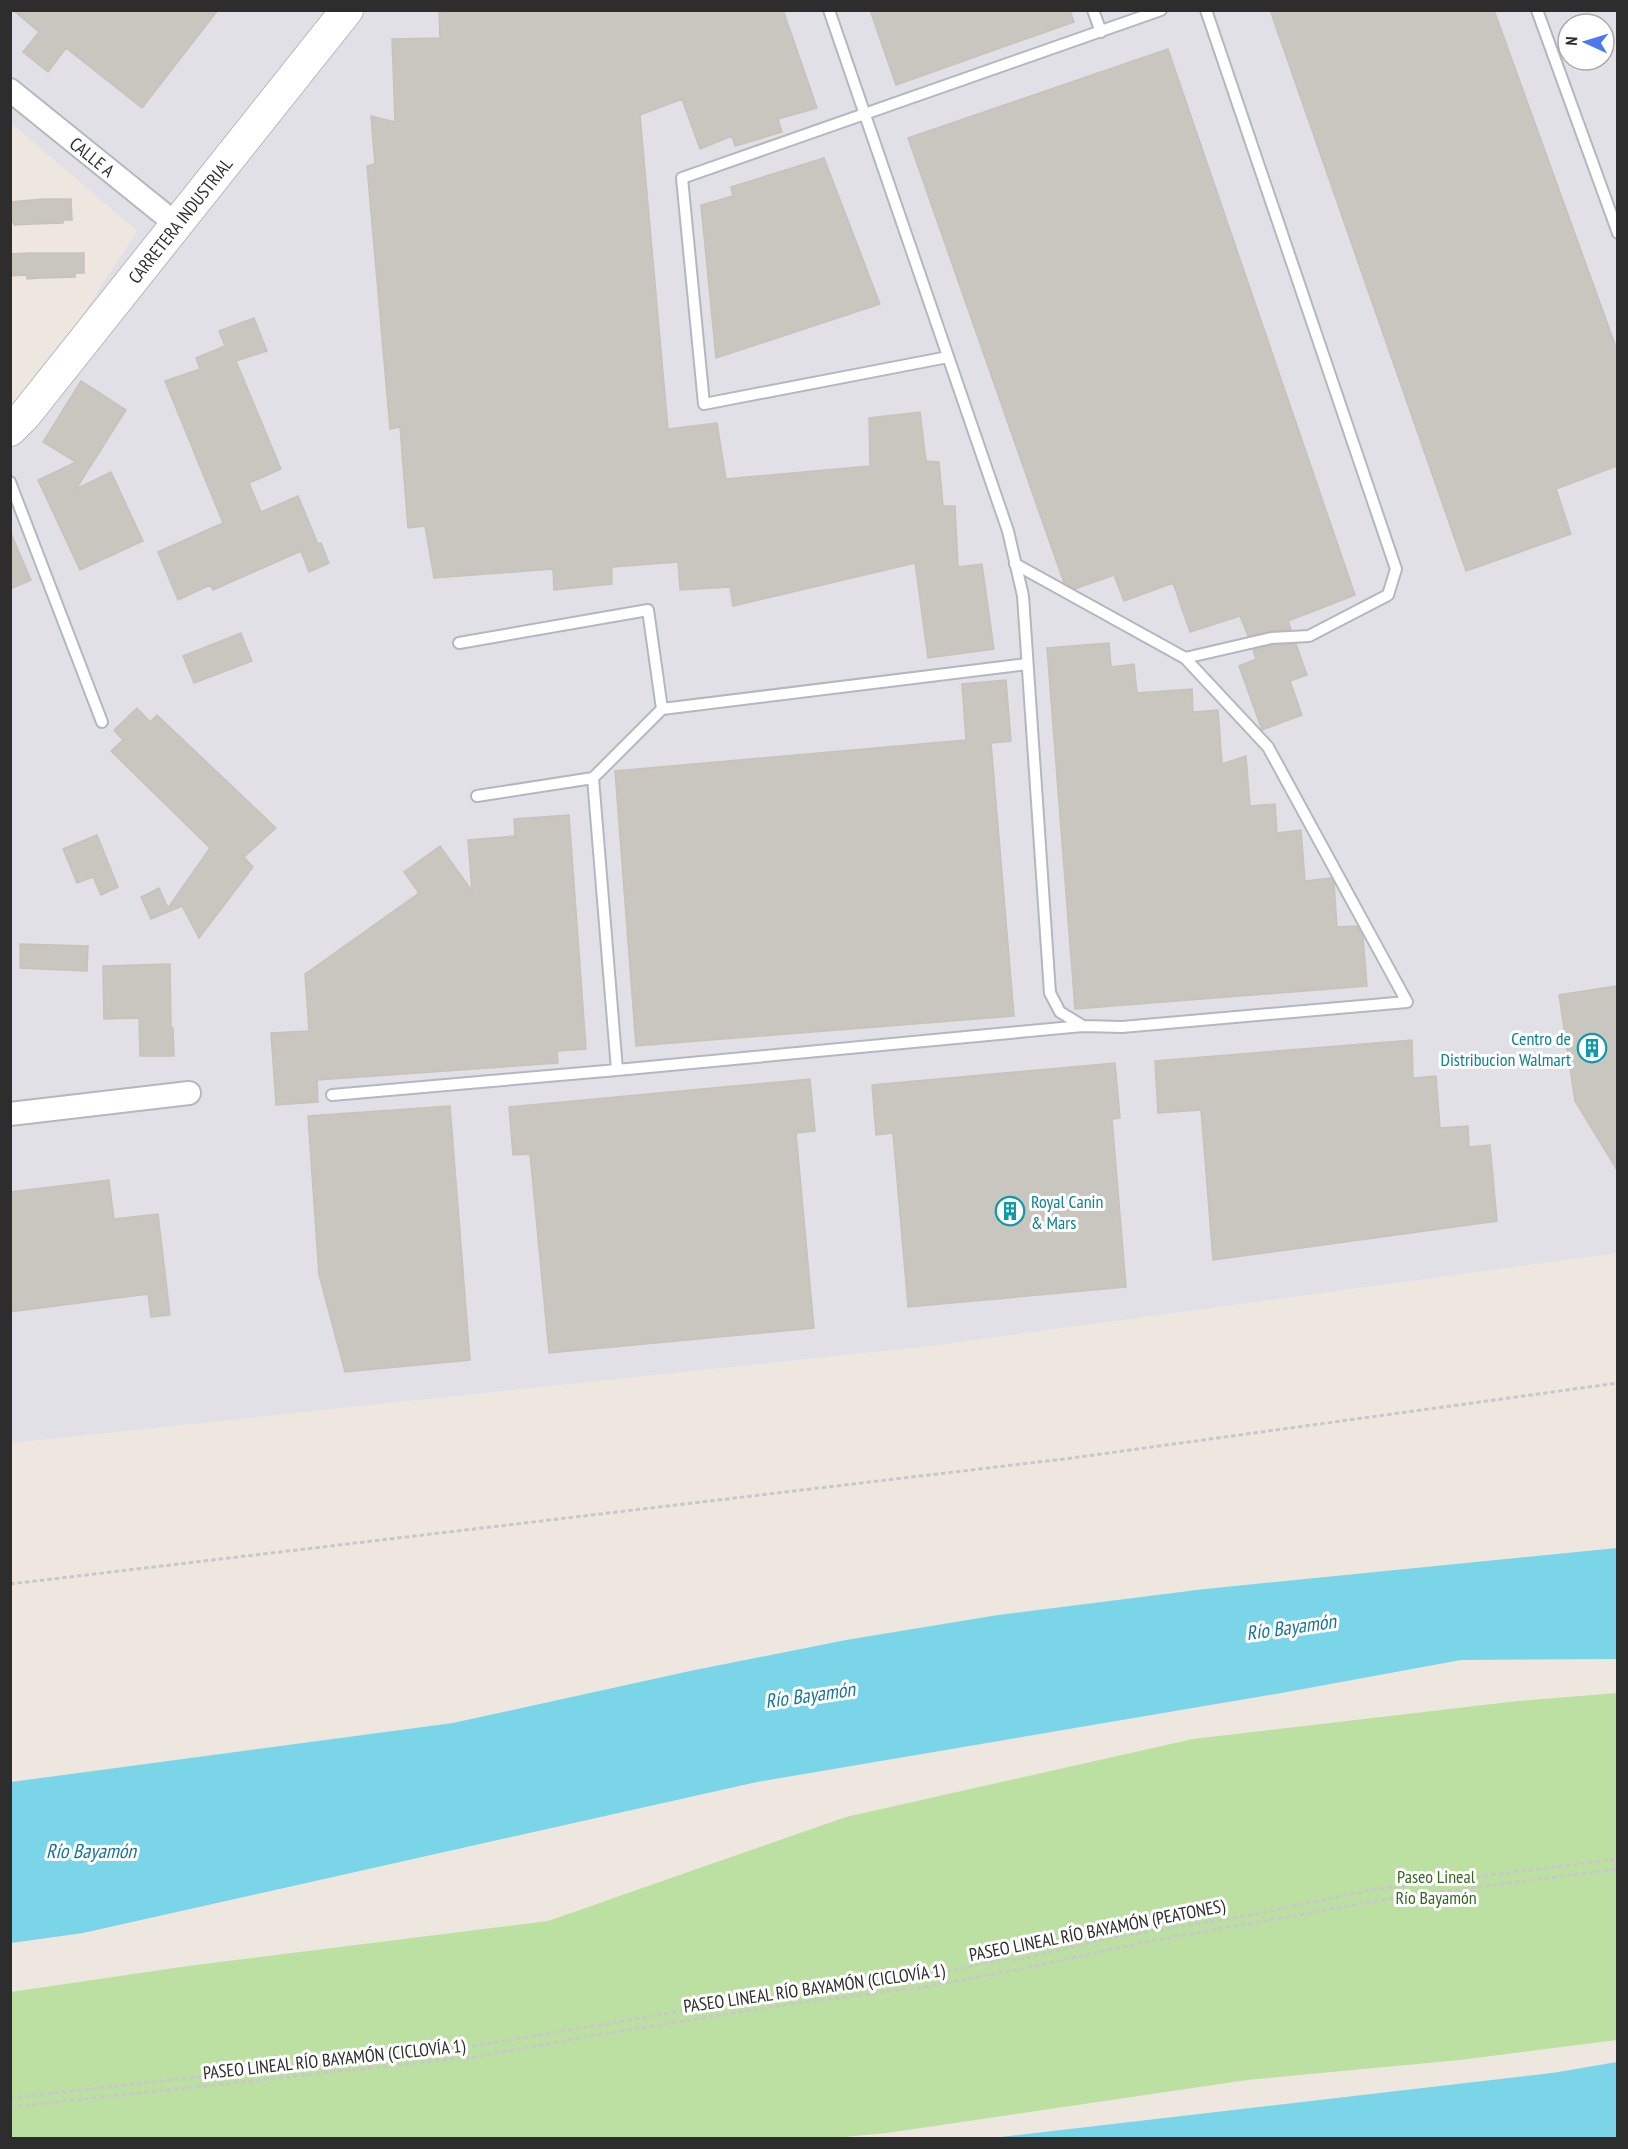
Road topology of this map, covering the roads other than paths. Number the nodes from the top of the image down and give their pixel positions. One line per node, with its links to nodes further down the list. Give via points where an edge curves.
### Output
1 (347, 10): 10 (street, CARRETERA INDUSTRIAL)
2 (829, 10): 9 (lane)
3 (1094, 10): 7 (lane)
4 (1161, 10): 7 (lane)
5 (1206, 10): 17 (lane, via 1396,569 1388,595 1309,636 1271,638)
6 (1538, 10): 11 (lane)
7 (1101, 32): 9 (lane)
8 (10, 90): 10 (street, CALLE A)
9 (864, 114): 12 (lane); 12 (lane, via 682,178 704,404)
10 (176, 224): 13 (street, CARRETERA INDUSTRIAL)
11 (1617, 233)
12 (948, 357): 15 (lane, via 1008,531)
13 (10, 430)
14 (10, 482): 20 (lane)
15 (1015, 564): 17 (lane); 18 (lane, via 1023,596)
16 (459, 643): 19 (lane, via 648,610)
17 (1185, 658): 23 (lane, via 1268,747 1407,1002 1122,1027)
18 (1027, 664): 19 (lane); 23 (lane, via 1050,993 1060,1012)
19 (662, 709): 21 (lane)
20 (102, 722)
21 (593, 778): 22 (lane); 24 (lane)
22 (477, 796)
23 (1083, 1026): 24 (lane)
24 (617, 1070): 26 (lane)
25 (189, 1093): 27 (street)
26 (332, 1095)
27 (10, 1114)

